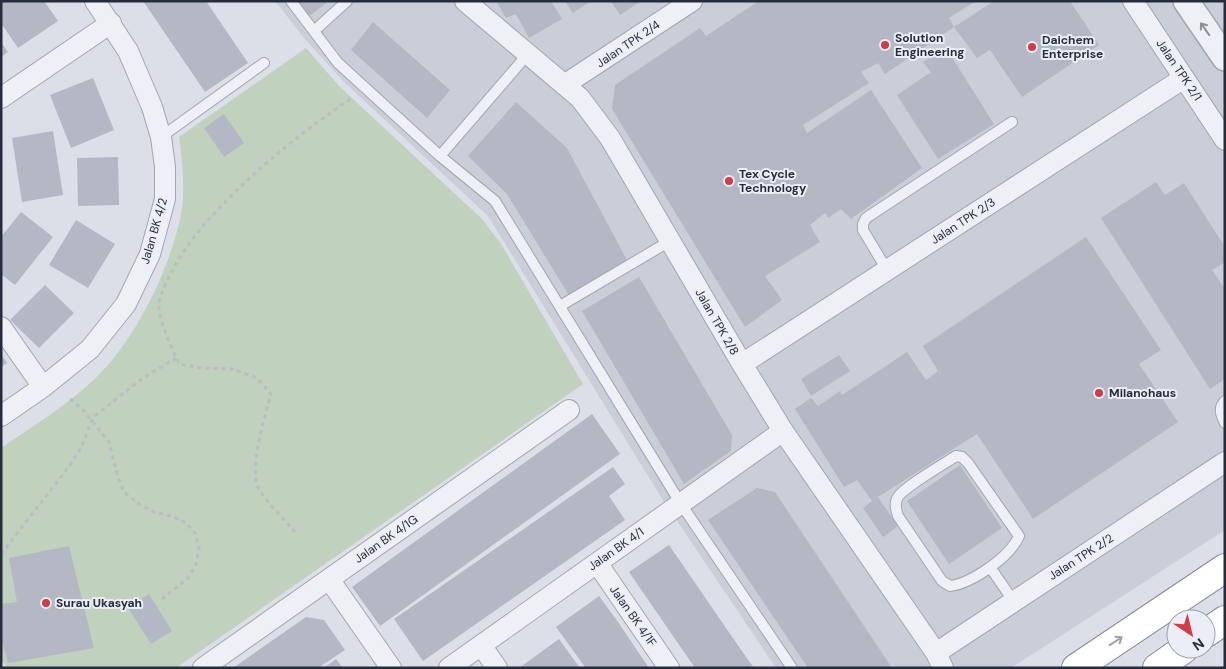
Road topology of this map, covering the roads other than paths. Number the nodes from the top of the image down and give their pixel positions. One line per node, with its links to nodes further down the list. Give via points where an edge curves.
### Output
1 (96, 1): 8 (street, Jalan BK 4/2)
2 (291, 1): 9 (lane)
3 (347, 1): 9 (lane)
4 (464, 1): 10 (street, Jalan TPK 2/8)
5 (692, 1): 14 (street, Jalan TPK 2/4)
6 (1132, 1): 13 (street, Jalan TPK 2/1)
7 (1186, 1): 11 (street, one-way to 7)
8 (111, 23): 15 (street); 17 (street, Jalan BK 4/2, via 141,79)
9 (314, 31): 19 (lane, via 338,63)
10 (527, 55): 14 (street, Jalan TPK 2/8); 19 (lane)
11 (1225, 58)
12 (264, 63): 17 (lane)
13 (1184, 78): 18 (street, Jalan TPK 2/1); 21 (street, Jalan TPK 2/3)
14 (564, 85): 20 (street, Jalan TPK 2/8, via 580,98 610,138)
15 (1, 98)
16 (1012, 122): 21 (lane, via 866,218 863,230)
17 (161, 137): 25 (street, Jalan BK 4/2, via 165,199 150,254 126,304 90,349)
18 (1225, 140)
19 (440, 156): 22 (lane, via 495,201)
20 (670, 241): 22 (lane); 24 (street, Jalan TPK 2/8)
21 (887, 270): 24 (street, Jalan TPK 2/3)
22 (560, 306): 32 (lane)
23 (1, 327): 25 (street)
24 (742, 364): 30 (street, Jalan TPK 2/8)
25 (43, 387): 28 (street, Jalan BK 4/2)
26 (1225, 401): 29 (lane, via 1220,413)
27 (569, 410): 36 (street, Jalan BK 4/1G)
28 (1, 416)
29 (1225, 423)
30 (783, 431): 32 (street, Jalan BK 4/1); 40 (street, Jalan TPK 2/8)
31 (1225, 462): 37 (street, Jalan TPK 2/2)
32 (681, 504): 33 (street, Jalan BK 4/1); 46 (lane)
33 (597, 564): 38 (street, Jalan BK 4/1); 45 (street, Jalan BK 4/1F)
34 (990, 567): 34 (lane, via 960,585 950,586 942,581 898,516 895,504 898,496 956,456 962,457 1019,536 1015,544); 37 (lane)
35 (1225, 568): 47 (highway, one-way to 35)
36 (329, 579): 41 (street, Jalan BK 4/1G); 42 (street)
37 (1014, 602): 40 (street, Jalan TPK 2/2)
38 (481, 645): 43 (street, Jalan BK 4/1); 44 (street)
39 (1170, 659): 48 (highway)
40 (940, 660)
41 (203, 668)
42 (392, 668)
43 (449, 668)
44 (497, 668)
45 (669, 668)
46 (792, 668)
47 (1076, 668)
48 (1157, 668)

